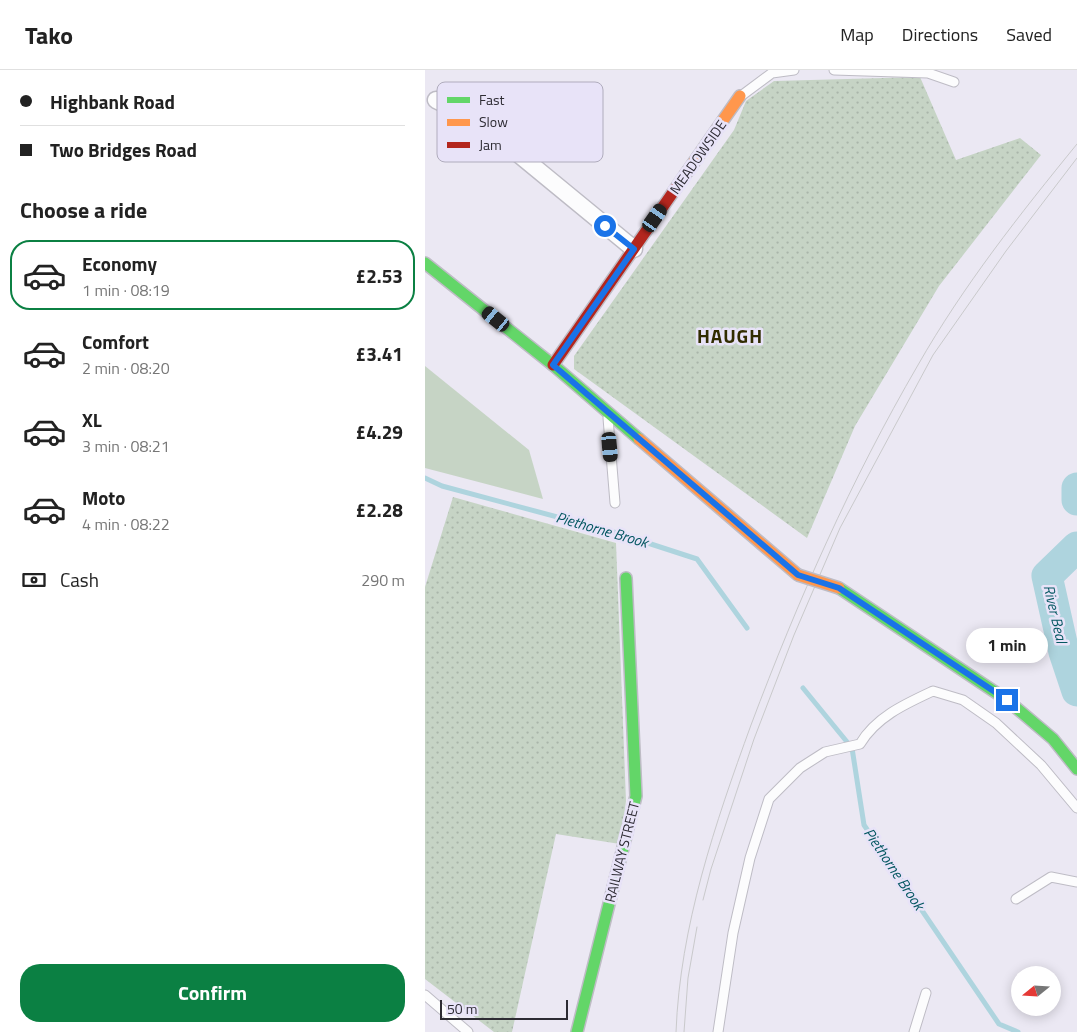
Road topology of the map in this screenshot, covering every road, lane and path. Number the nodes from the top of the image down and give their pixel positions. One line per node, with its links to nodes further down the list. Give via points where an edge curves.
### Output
1 (794, 70): 4 (lane, via 772,72)
2 (834, 70): 3 (lane, via 928,73)
3 (954, 82)
4 (740, 96): 6 (street, MEADOWSIDE)
5 (528, 162): 6 (street)
6 (634, 249): 8 (street, MEADOWSIDE)
7 (425, 262): 8 (street)
8 (553, 365): 9 (street)
9 (607, 410): 10 (lane); 12 (street, bridge, via 798,575 839,588 1007,700 1053,739)
10 (615, 502)
11 (626, 578): 19 (street, RAILWAY STREET, via 637,796)
12 (1077, 769)
13 (1077, 808): 20 (lane, via 1041,764 997,723 963,700 933,691 894,709 864,736 860,744 825,752 800,768 769,799 750,858 733,933)
14 (1077, 882): 15 (lane, via 1051,876)
15 (1016, 899)
16 (926, 993): 21 (lane)
17 (425, 995): 18 (lane)
18 (468, 1032)
19 (577, 1032)
20 (718, 1032)
21 (914, 1032)

